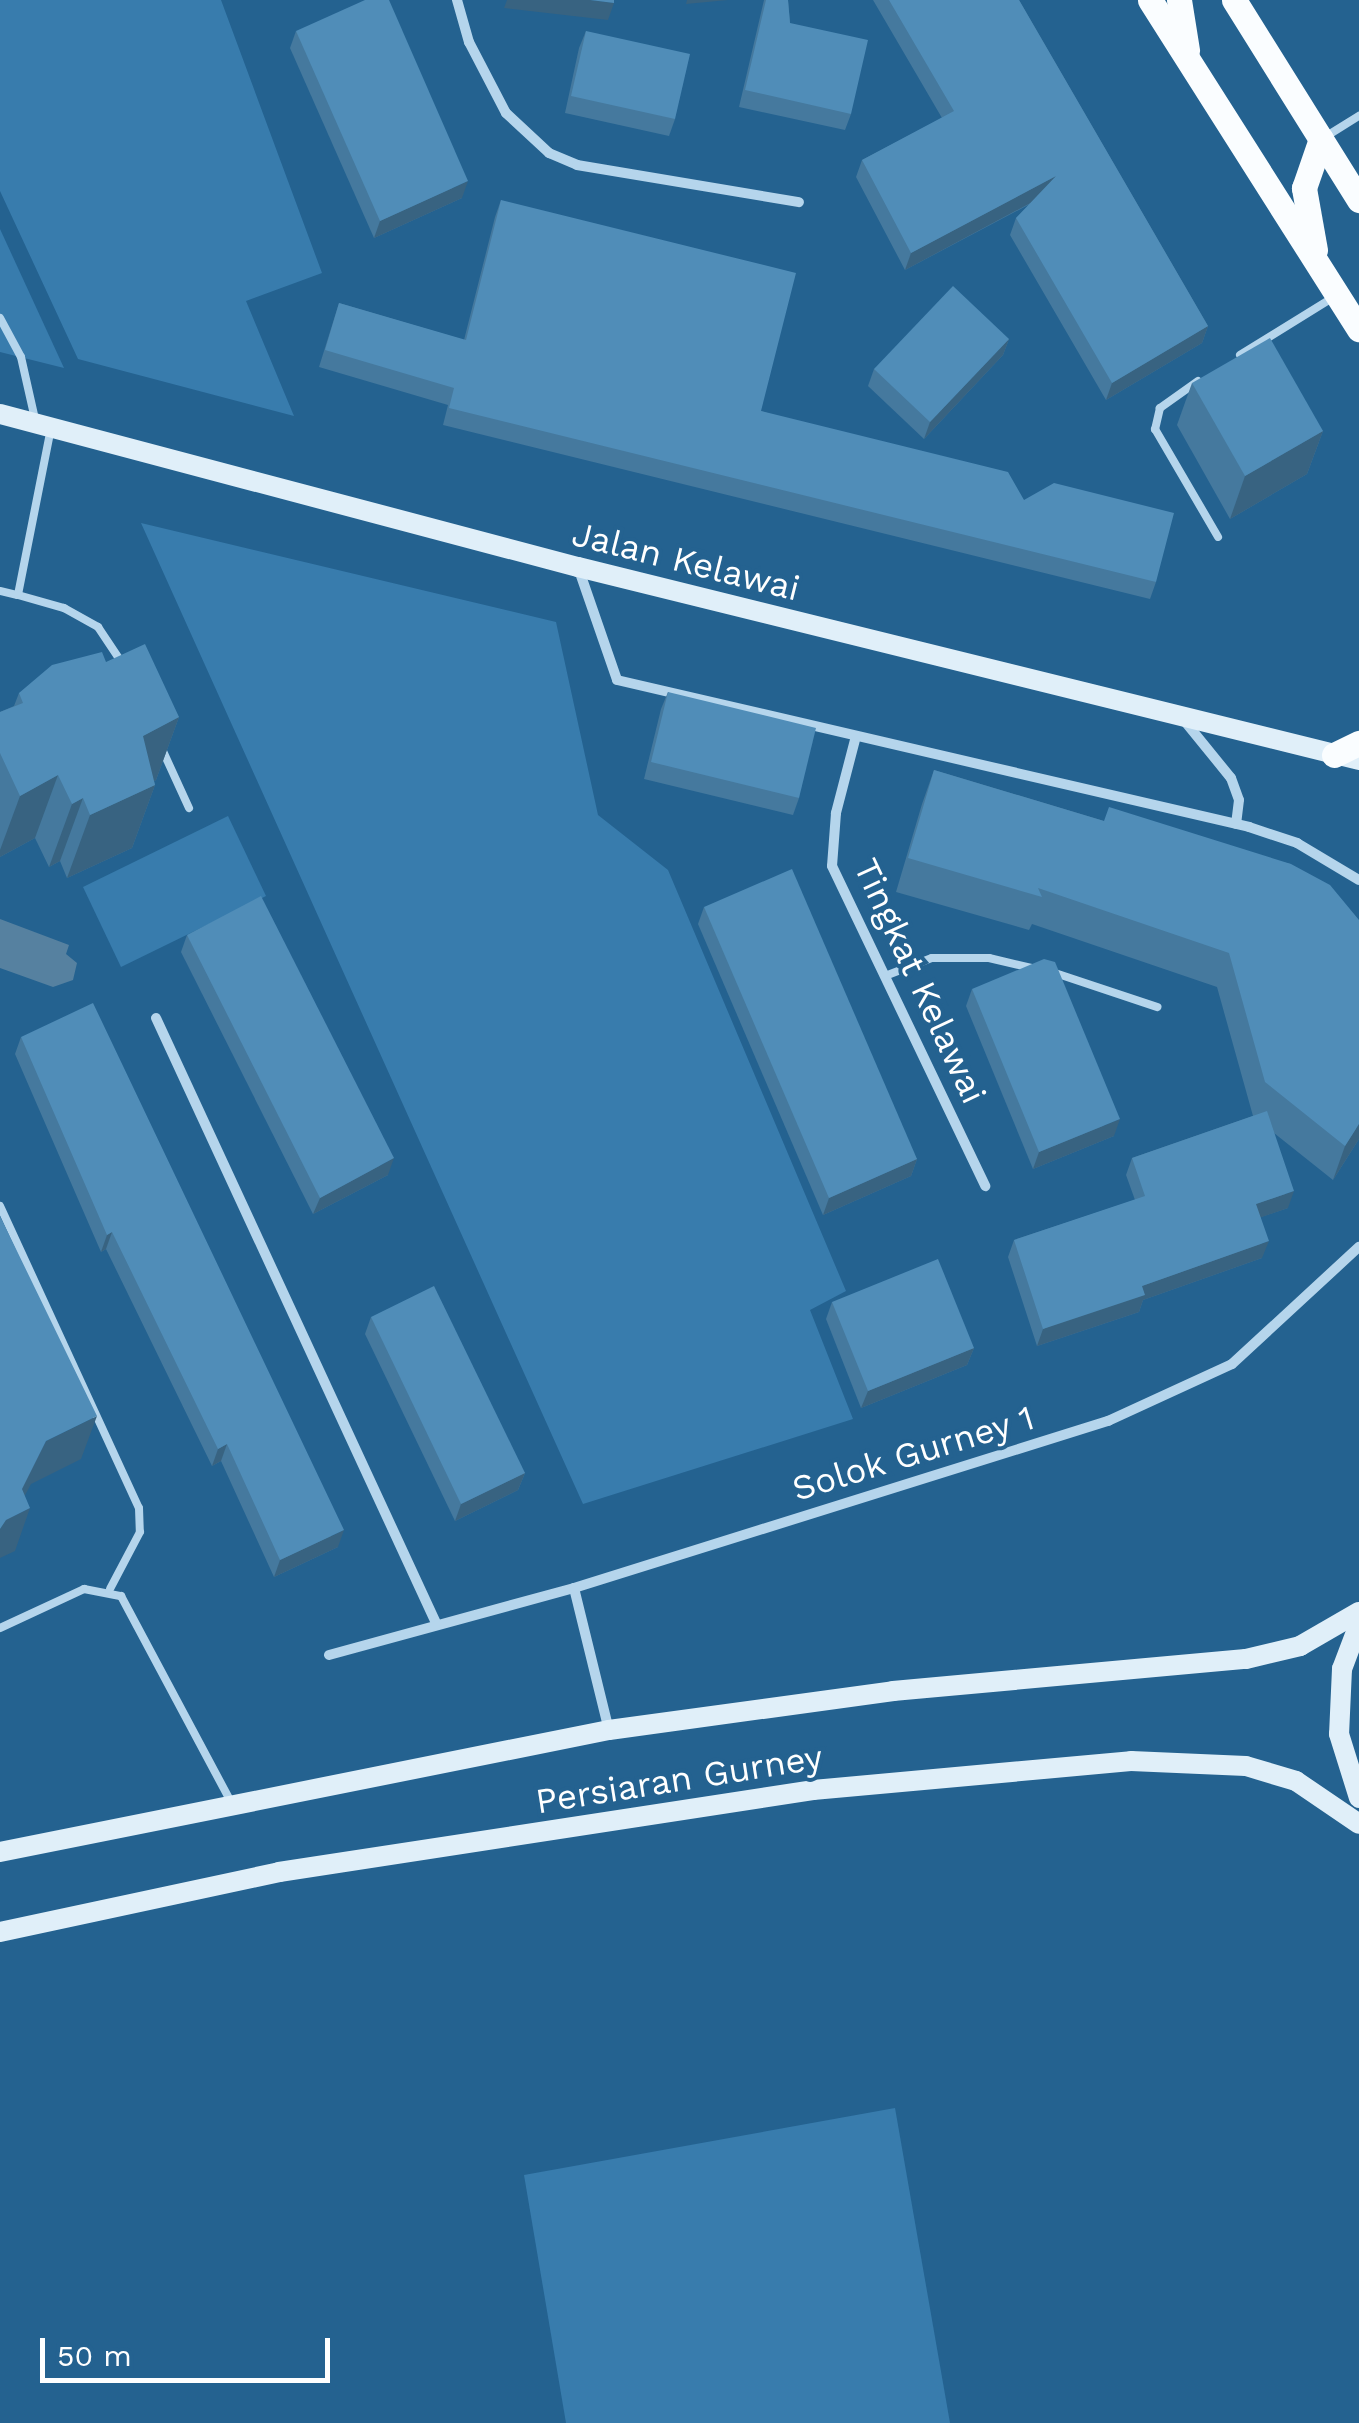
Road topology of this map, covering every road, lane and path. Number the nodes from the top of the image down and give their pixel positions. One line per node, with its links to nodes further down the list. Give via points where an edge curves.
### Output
1 (457, 0): 9 (street, via 469,42 506,113 549,153 577,164)
2 (1150, 0): 5 (main road)
3 (1179, 0): 5 (main road)
4 (1234, 0): 7 (main road)
5 (1189, 60): 10 (main road)
6 (1359, 116): 7 (lane)
7 (1321, 139): 8 (main road); 10 (main road, via 1304,188)
8 (1359, 200)
9 (800, 202)
10 (1317, 260): 11 (main road)
11 (1338, 295): 13 (main road); 14 (lane)
12 (0, 318): 17 (lane)
13 (1359, 329)
14 (1229, 362)
15 (1214, 372): 18 (lane, via 1160,408 1155,429)
16 (0, 414): 17 (main road, Jalan Kelawai)
17 (44, 426): 19 (main road, Jalan Kelawai); 21 (lane)
18 (1218, 537)
19 (578, 567): 25 (main road, Jalan Kelawai); 26 (street, via 617,680)
20 (0, 591): 21 (lane)
21 (18, 596): 22 (lane, via 64,608 98,627)
22 (122, 662): 23 (lane); 24 (lane)
23 (104, 669)
24 (129, 678)
25 (1173, 709): 29 (main road, Jalan Kelawai); 31 (street, via 1231,778 1240,800)
26 (856, 736): 31 (street); 33 (street, Tingkat Kelawai, via 836,814 832,866)
27 (159, 743): 30 (lane)
28 (1359, 743): 29 (main road)
29 (1346, 757)
30 (189, 808)
31 (1236, 824): 32 (street, via 1298,843)
32 (1359, 880)
33 (885, 976): 34 (lane, via 932,958 989,958 1093,981); 36 (street, Tingkat Kelawai)
34 (1157, 1007)
35 (156, 1018): 42 (street)
36 (985, 1186)
37 (0, 1206): 40 (lane, via 140,1508 140,1532)
38 (1359, 1247): 39 (street, Solok Gurney 1, via 1232,1364 1180,1390 1108,1421)
39 (574, 1588): 42 (street, Solok Gurney 1); 46 (street)
40 (110, 1589): 44 (lane, via 84,1589); 48 (lane, via 134,1612)
41 (1359, 1612): 46 (main road, Persiaran Gurney, via 1300,1646 1246,1660 892,1691)
42 (436, 1623): 45 (street, Solok Gurney 1)
43 (1359, 1624): 47 (main road, via 1342,1669 1339,1734)
44 (0, 1628)
45 (329, 1655)
46 (609, 1730): 48 (main road, Persiaran Gurney)
47 (1359, 1798)
48 (231, 1802): 50 (main road, Persiaran Gurney)
49 (1359, 1824): 51 (main road, Persiaran Gurney, via 1296,1782 1246,1766 1131,1760 775,1796 279,1872)
50 (0, 1852)
51 (0, 1932)

